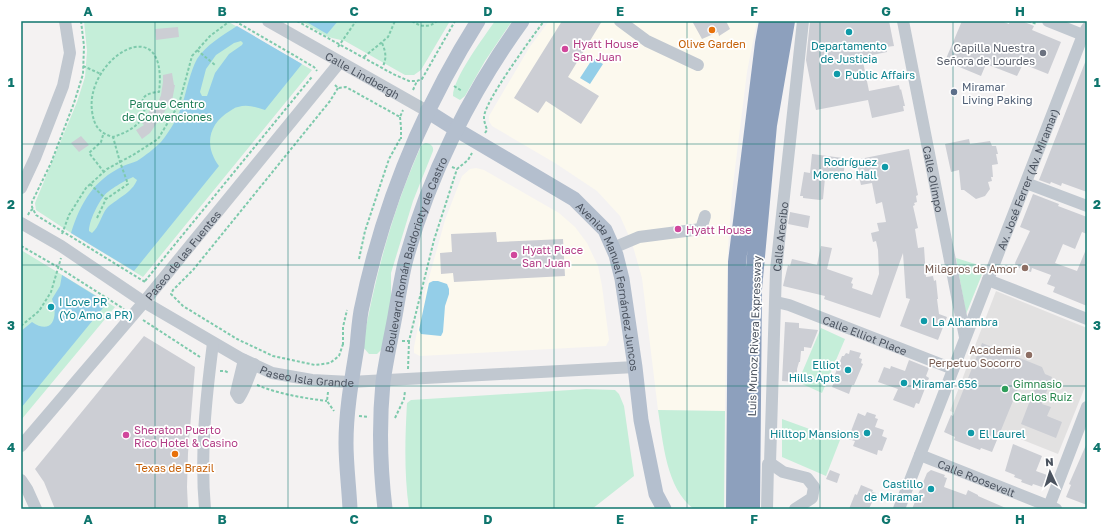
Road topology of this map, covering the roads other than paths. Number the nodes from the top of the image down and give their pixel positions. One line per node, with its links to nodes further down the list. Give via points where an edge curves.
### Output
1 (66, 21): 16 (street, via 70,53 63,86 36,158)
2 (268, 21): 12 (street, Calle Lindbergh)
3 (478, 21): 14 (main road)
4 (522, 21): 15 (main road, Boulevard Román Baldorioty de Castro, via 481,82)
5 (620, 21): 13 (street, via 647,41)
6 (768, 21): 46 (highway, Luis Munoz Rivera Expressway, via 737,262)
7 (786, 21): 47 (highway, Luis Munoz Rivera Expressway, via 768,124 753,289)
8 (803, 21): 25 (street, Calle Arecibo, via 776,270)
9 (904, 21): 27 (street, Calle Olimpo)
10 (1048, 21): 11 (street)
11 (1085, 32): 17 (street, Av. José Ferrer (Av. Miramar))
12 (335, 60): 14 (street, Calle Lindbergh); 24 (street, Paseo de las Fuentes)
13 (698, 65)
14 (427, 111): 15 (main road, Calle Lindbergh); 34 (main road, via 393,193 376,248 361,312)
15 (457, 130): 22 (main road, Avenida Manuel Fernández Juncos, via 477,146 574,199 605,230); 33 (main road, Boulevard Román Baldorioty de Castro, via 440,161 405,263)
16 (24, 175): 18 (street)
17 (1026, 183): 19 (street); 23 (street, Av. José Ferrer (Av. Miramar))
18 (21, 188)
19 (1087, 206)
20 (705, 216): 22 (street, via 701,229 639,237)
21 (21, 223): 24 (street, Paseo Isla Grande, via 61,246)
22 (613, 248): 30 (main road, Avenida Manuel Fernández Juncos, via 622,279)
23 (988, 280): 26 (street); 27 (street, Av. José Ferrer (Av. Miramar))
24 (144, 302): 28 (street, Paseo Isla Grande); 36 (street, Paseo de las Fuentes)
25 (776, 302): 31 (street, Calle Elliot Place); 38 (street, Calle Arecibo)
26 (1087, 319)
27 (965, 337): 31 (street, Av. José Ferrer (Av. Miramar))
28 (213, 343): 29 (street, Paseo Isla Grande); 42 (street, via 204,429)
29 (249, 362): 32 (street); 34 (street, Paseo Isla Grande, via 272,373 312,380)
30 (635, 367): 33 (street, Paseo Isla Grande); 45 (main road, Avenida Manuel Fernández Juncos, via 641,420 655,491)
31 (953, 369): 37 (street, Av. José Ferrer (Av. Miramar))
32 (243, 380)
33 (383, 380): 34 (street, Paseo Isla Grande); 44 (main road, Boulevard Román Baldorioty de Castro, via 381,442)
34 (350, 382): 43 (main road, via 346,443)
35 (1087, 407): 40 (street)
36 (21, 446)
37 (920, 455): 40 (street, Calle Roosevelt); 50 (street, Av. José Ferrer (Av. Miramar))
38 (770, 458): 48 (street, Calle Arecibo); 49 (street, via 784,472 807,478 814,487 812,498)
39 (21, 480): 41 (street)
40 (1051, 508)
41 (36, 509)
42 (205, 509)
43 (350, 509)
44 (385, 509)
45 (664, 509)
46 (735, 509)
47 (751, 509)
48 (767, 509)
49 (795, 509)
50 (899, 509)

